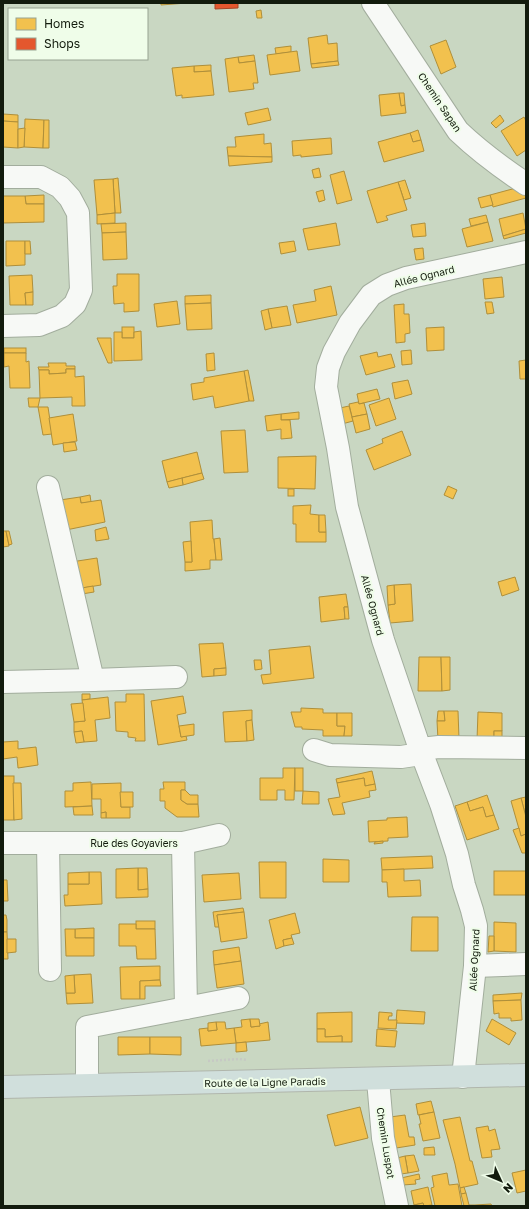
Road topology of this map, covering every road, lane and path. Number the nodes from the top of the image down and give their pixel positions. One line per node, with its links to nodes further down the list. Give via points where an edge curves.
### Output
1 (373, 3): 3 (street, Chemin Sapan, via 458,131 475,147)
2 (3, 177): 5 (street, via 41,177 60,187 70,198 78,213 81,290 75,304 62,316 39,325)
3 (526, 184)
4 (526, 252): 12 (street, Allée Ognard, via 406,278 387,285 372,295 350,323 328,368 326,387 346,507 383,640)
5 (3, 326)
6 (48, 487): 8 (street)
7 (176, 677): 8 (street)
8 (93, 680): 9 (street)
9 (3, 682)
10 (526, 748): 12 (street, via 439,748)
11 (314, 750): 12 (street, via 330,755 401,757)
12 (420, 752): 18 (street, Allée Ognard, via 453,840 472,910 476,926)
13 (219, 835): 16 (street, Rue des Goyaviers)
14 (3, 843): 15 (street, Rue des Goyaviers)
15 (48, 843): 16 (street, Rue des Goyaviers); 19 (street)
16 (183, 843): 21 (street)
17 (526, 964): 18 (street)
18 (475, 966): 23 (street, Allée Ognard)
19 (50, 970)
20 (238, 998): 21 (street)
21 (186, 1008): 25 (street, via 87,1027)
22 (526, 1076): 23 (main road, Route de la Ligne Paradis)
23 (463, 1077): 24 (main road, Route de la Ligne Paradis)
24 (378, 1080): 25 (main road, Route de la Ligne Paradis); 27 (street, Chemin Luspot, via 383,1138)
25 (87, 1085): 26 (main road, Route de la Ligne Paradis)
26 (3, 1087)
27 (397, 1206)

